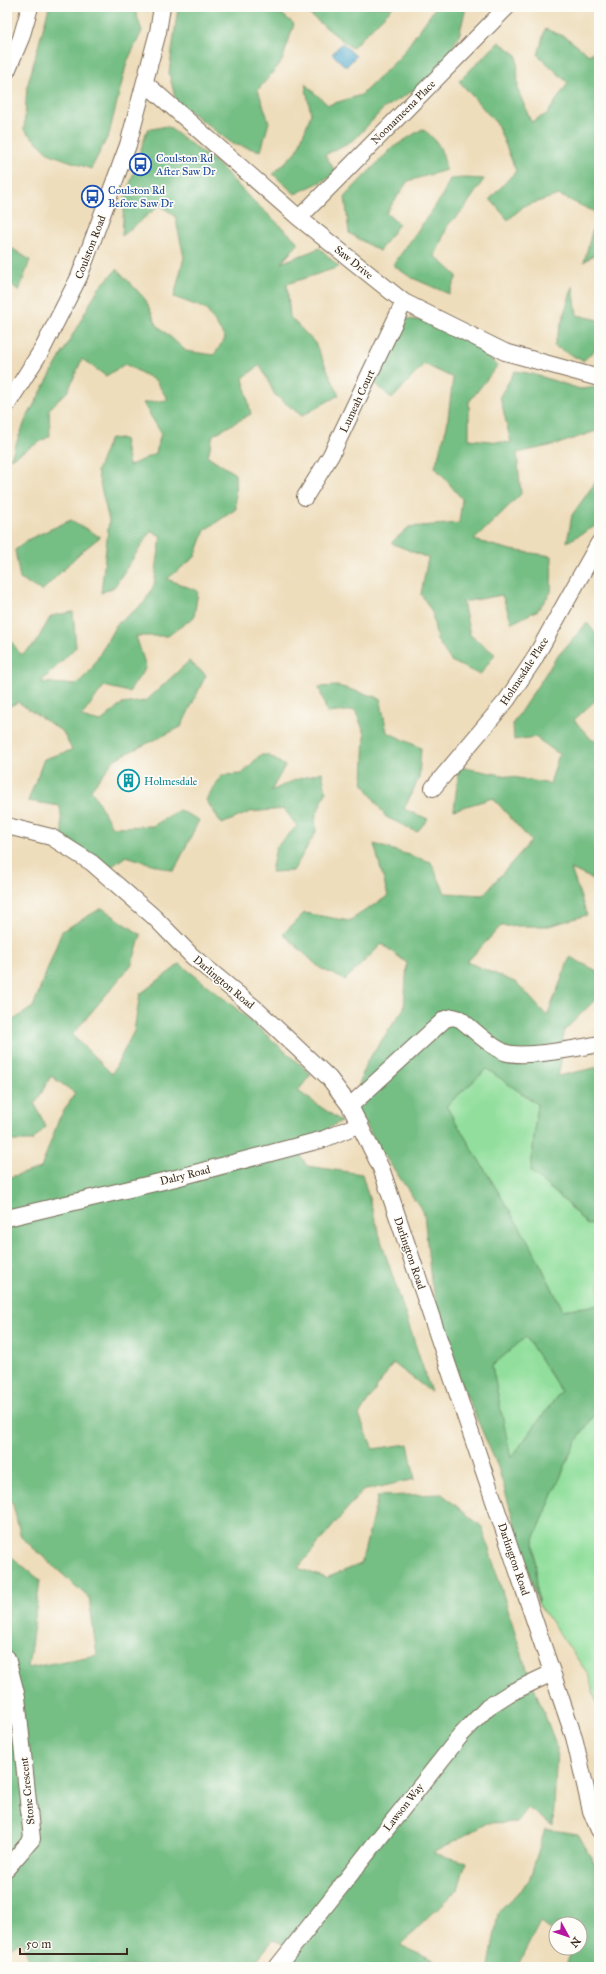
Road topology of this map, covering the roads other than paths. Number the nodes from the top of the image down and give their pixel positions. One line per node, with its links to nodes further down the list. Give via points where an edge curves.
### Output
1 (30, 7): 4 (street, via 21,38)
2 (162, 7): 5 (street, Coulston Road)
3 (507, 7): 6 (street, Noonameena Place)
4 (7, 71)
5 (145, 83): 6 (street, Saw Drive); 9 (street, Coulston Road, via 128,145 79,277 43,348)
6 (299, 218): 7 (street, Saw Drive)
7 (404, 302): 8 (street, Saw Drive, via 504,352); 10 (street, Lumeah Court, via 331,455)
8 (599, 378)
9 (7, 404)
10 (305, 497)
11 (599, 542): 12 (street, Holmesdale Place, via 533,661 507,700)
12 (434, 788)
13 (7, 826): 15 (street, Darlington Road, via 51,836 92,863 154,917 192,956 256,1009 329,1078)
14 (599, 1044): 15 (street, via 521,1054 506,1053 460,1019 445,1019)
15 (350, 1106): 16 (street, Darlington Road)
16 (360, 1124): 17 (street, Dalry Road, via 317,1141); 19 (street, Darlington Road, via 383,1176)
17 (7, 1218)
18 (7, 1658): 21 (street, Stone Crescent, via 17,1697 32,1839)
19 (552, 1673): 20 (street, Darlington Road, via 574,1737 591,1811); 22 (street, Lawson Way, via 510,1693 488,1707 461,1735)
20 (599, 1830)
21 (7, 1868)
22 (277, 1967)

